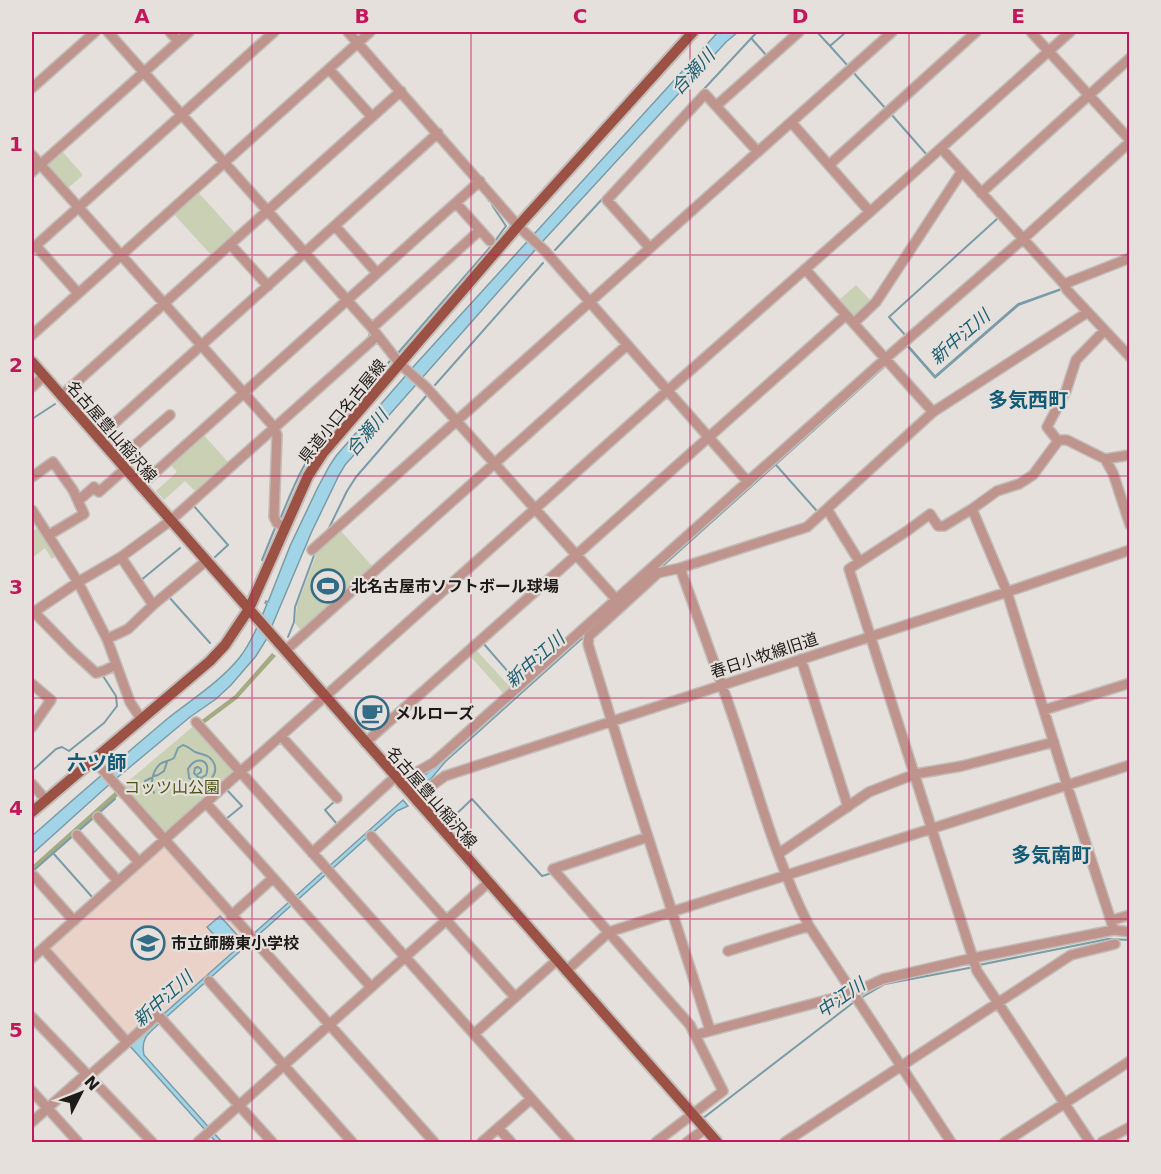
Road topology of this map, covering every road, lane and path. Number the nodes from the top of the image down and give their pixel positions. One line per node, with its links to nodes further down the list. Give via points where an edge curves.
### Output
1 (95, 32): 20 (street)
2 (108, 32): 19 (street)
3 (170, 32): 14 (street)
4 (189, 32): 14 (street)
5 (274, 32): 24 (street)
6 (348, 32): 15 (street)
7 (370, 32): 15 (street)
8 (693, 32): 44 (main road, 県道小口名古屋線)
9 (800, 32): 23 (street)
10 (892, 32): 26 (street)
11 (976, 32): 34 (street)
12 (1031, 32): 16 (street)
13 (1070, 32): 16 (street)
14 (178, 41): 19 (street)
15 (358, 43): 18 (street); 21 (street)
16 (1048, 51): 22 (street); 29 (street)
17 (1130, 58): 22 (street)
18 (329, 69): 25 (street); 32 (street)
19 (144, 72): 24 (street); 33 (street)
20 (32, 88)
21 (401, 92): 25 (street); 27 (street)
22 (1089, 95): 28 (street); 38 (street)
23 (716, 106): 30 (street); 50 (street, via 705,94 607,200)
24 (181, 114): 32 (street); 40 (street)
25 (372, 117): 41 (street)
26 (791, 122): 30 (street); 34 (street)
27 (438, 133): 37 (street); 43 (street)
28 (1130, 141): 46 (street)
29 (941, 148): 35 (street); 42 (street)
30 (758, 152): 50 (street)
31 (32, 155): 33 (street)
32 (225, 162): 41 (street); 52 (street)
33 (40, 164): 36 (street); 40 (street)
34 (829, 165): 42 (street)
35 (962, 171): 38 (street); 64 (street, via 876,303)
36 (32, 172)
37 (480, 181): 39 (street); 44 (street)
38 (981, 193): 46 (street)
39 (456, 203): 45 (street); 55 (street)
40 (78, 207): 49 (street); 52 (street)
41 (267, 210): 48 (street); 51 (street)
42 (870, 212): 54 (street)
43 (335, 226): 51 (street); 55 (street)
44 (521, 229): 61 (street); 73 (main road, 県道小口名古屋線)
45 (480, 230): 47 (street); 66 (street)
46 (1023, 239): 56 (street); 71 (street)
47 (490, 241)
48 (230, 244): 57 (street); 60 (street)
49 (34, 248): 58 (street)
50 (650, 248): 61 (street)
51 (305, 253): 57 (street); 59 (street)
52 (121, 254): 58 (street); 60 (street)
53 (1130, 258): 56 (street)
54 (805, 269): 63 (street); 76 (street)
55 (377, 273): 59 (street)
56 (1064, 284): 62 (street)
57 (268, 286): 69 (street)
58 (78, 293): 67 (street)
59 (347, 300): 66 (street); 77 (street)
60 (164, 303): 69 (street); 78 (street)
61 (589, 303): 68 (street); 81 (street)
62 (1088, 312): 65 (street); 79 (street)
63 (846, 315): 64 (street); 83 (street)
64 (854, 323): 71 (street)
65 (1104, 331): 70 (street); 85 (street, via 1076,360 1066,391 1047,427)
66 (374, 332): 73 (street); 82 (street)
67 (32, 335)
68 (627, 345): 76 (street); 89 (street)
69 (202, 346): 77 (street); 84 (street)
70 (1130, 357)
71 (887, 361): 79 (street); 91 (street)
72 (32, 362): 74 (main road, 名古屋豊山稲沢線)
73 (402, 366): 81 (street); 100 (main road, 県道小口名古屋線, via 323,453)
74 (44, 376): 75 (street); 78 (main road, 名古屋豊山稲沢線)
75 (32, 387)
76 (667, 391): 83 (street); 97 (street)
77 (244, 392): 82 (street); 92 (street)
78 (62, 396): 84 (main road, 名古屋豊山稲沢線)
79 (933, 412): 94 (street)
80 (170, 415): 88 (street)
81 (456, 421): 89 (street); 102 (street)
82 (274, 427): 98 (street); 100 (street, via 274,517)
83 (708, 437): 91 (street); 104 (street)
84 (99, 438): 88 (main road, 名古屋豊山稲沢線)
85 (1058, 441): 87 (street, via 1067,440); 95 (street, via 1033,475 997,491)
86 (1130, 455): 87 (street)
87 (1105, 459): 99 (street)
88 (121, 464): 92 (main road, 名古屋豊山稲沢線); 93 (street, via 99,492 94,487)
89 (494, 464): 97 (street); 117 (street)
90 (32, 477): 93 (street, via 53,462)
91 (748, 482): 111 (street)
92 (140, 486): 98 (main road, 名古屋豊山稲沢線)
93 (78, 501): 101 (street, via 84,514)
94 (827, 509): 107 (street); 108 (street, via 807,527)
95 (972, 509): 107 (street, via 944,526 938,526 930,514); 110 (street)
96 (32, 510): 101 (street)
97 (535, 510): 104 (street); 123 (street)
98 (171, 521): 105 (street); 106 (main road, 名古屋豊山稲沢線)
99 (1130, 525)
100 (285, 527): 113 (main road, 県道小口名古屋線)
101 (49, 536): 109 (street)
102 (312, 550)
103 (1130, 550): 110 (street, 春日小牧線旧道)
104 (576, 555): 111 (street); 131 (street)
105 (121, 557): 109 (street); 112 (street)
106 (206, 561): 112 (street); 113 (main road, 名古屋豊山稲沢線)
107 (859, 561): 115 (street, via 849,569)
108 (680, 568): 111 (street, via 658,573); 122 (street)
109 (78, 582): 114 (street); 116 (street)
110 (1007, 592): 115 (street, 春日小牧線旧道); 124 (street)
111 (619, 603): 126 (street, via 589,636 588,644); 137 (street, via 433,763)
112 (153, 605): 116 (street, via 128,629)
113 (249, 609): 117 (main road, 名古屋豊山稲沢線); 125 (main road, 県道小口名古屋線, via 223,648)
114 (33, 611): 119 (street, via 96,673)
115 (871, 636): 118 (street, 春日小牧線旧道); 135 (street)
116 (107, 639): 119 (street)
117 (286, 650): 123 (main road, 名古屋豊山稲沢線)
118 (801, 659): 122 (street, 春日小牧線旧道); 143 (street)
119 (116, 665): 125 (street)
120 (1130, 683): 124 (street)
121 (32, 684): 128 (street, via 51,700)
122 (722, 685): 126 (street, 春日小牧線旧道); 154 (street)
123 (325, 696): 129 (street); 131 (main road, 名古屋豊山稲沢線)
124 (1044, 710): 130 (street)
125 (141, 719): 132 (main road, 県道小口名古屋線)
126 (612, 721): 141 (street, 春日小牧線旧道, via 445,776); 149 (street)
127 (196, 722): 134 (street)
128 (32, 727)
129 (281, 736): 134 (street); 139 (street)
130 (1054, 742): 135 (street); 138 (street)
131 (365, 743): 137 (main road, 名古屋豊山稲沢線)
132 (96, 763): 140 (main road, 県道小口名古屋線); 150 (street)
133 (1130, 765): 138 (street)
134 (240, 772): 142 (street); 152 (street)
135 (915, 774): 143 (street, via 869,792); 146 (street)
136 (32, 784): 140 (street)
137 (400, 784): 141 (main road, 名古屋豊山稲沢線); 152 (street)
138 (1067, 784): 146 (street); 164 (street)
139 (337, 798)
140 (46, 800): 144 (main road, 県道小口名古屋線)
141 (416, 801): 158 (main road, 名古屋豊山稲沢線)
142 (206, 803): 150 (street); 156 (street)
143 (848, 807): 151 (street)
144 (32, 812)
145 (99, 817): 153 (street)
146 (932, 828): 154 (street); 173 (street)
147 (77, 835): 157 (street)
148 (371, 836): 162 (street)
149 (648, 837): 159 (street); 166 (street, via 553,868)
150 (164, 840): 153 (street); 161 (street)
151 (781, 852)
152 (312, 853): 171 (street)
153 (140, 862): 157 (street)
154 (786, 874): 159 (street); 165 (street)
155 (34, 876): 163 (street)
156 (273, 878): 161 (street); 177 (street)
157 (118, 881): 163 (street)
158 (488, 883): 162 (street); 174 (main road, 名古屋豊山稲沢線)
159 (672, 911): 166 (street); 183 (street)
160 (1130, 915): 164 (street)
161 (231, 916): 182 (street)
162 (446, 920): 171 (street); 179 (street)
163 (74, 921): 169 (street)
164 (1113, 925): 167 (street); 173 (street)
165 (809, 926): 170 (street); 178 (street)
166 (609, 932): 175 (street); 185 (street)
167 (1130, 932)
168 (1115, 945): 180 (street, via 1071,954)
169 (43, 948): 172 (street); 186 (street)
170 (728, 951)
171 (404, 957): 177 (street); 184 (street)
172 (32, 958)
173 (973, 958): 178 (street, via 883,979); 180 (street)
174 (556, 961): 175 (main road, 名古屋豊山稲沢線); 179 (street)
175 (566, 971): 196 (main road, 名古屋豊山稲沢線)
176 (209, 981): 188 (street)
177 (371, 987): 182 (street)
178 (853, 994): 183 (street); 189 (street)
179 (515, 997): 184 (street)
180 (998, 1003): 189 (street); 193 (street)
181 (32, 1017): 190 (street)
182 (329, 1024): 188 (street); 206 (street)
183 (710, 1030): 185 (street)
184 (474, 1034): 192 (street)
185 (695, 1035): 196 (street, via 723,1091)
186 (127, 1042): 190 (street); 194 (street, via 158,1015)
187 (1130, 1061): 193 (street)
188 (283, 1065): 194 (street); 205 (street)
189 (900, 1066): 213 (street); 214 (street)
190 (87, 1075): 195 (street); 202 (street)
191 (32, 1091): 195 (street)
192 (531, 1099): 199 (street); 209 (street)
193 (1065, 1104): 215 (street); 216 (street)
194 (239, 1105): 203 (street); 204 (street)
195 (47, 1108): 197 (street); 201 (street)
196 (692, 1114): 200 (main road, 名古屋豊山稲沢線); 210 (street)
197 (32, 1122)
198 (1130, 1127): 217 (street)
199 (498, 1128): 207 (street); 208 (street)
200 (705, 1129): 211 (street); 212 (main road, 名古屋豊山稲沢線)
201 (78, 1143)
202 (152, 1143)
203 (198, 1143)
204 (272, 1143)
205 (352, 1143)
206 (434, 1143)
207 (482, 1143)
208 (511, 1143)
209 (570, 1143)
210 (656, 1143)
211 (687, 1143)
212 (717, 1143)
213 (785, 1143)
214 (951, 1143)
215 (1005, 1143)
216 (1090, 1143)
217 (1102, 1143)

